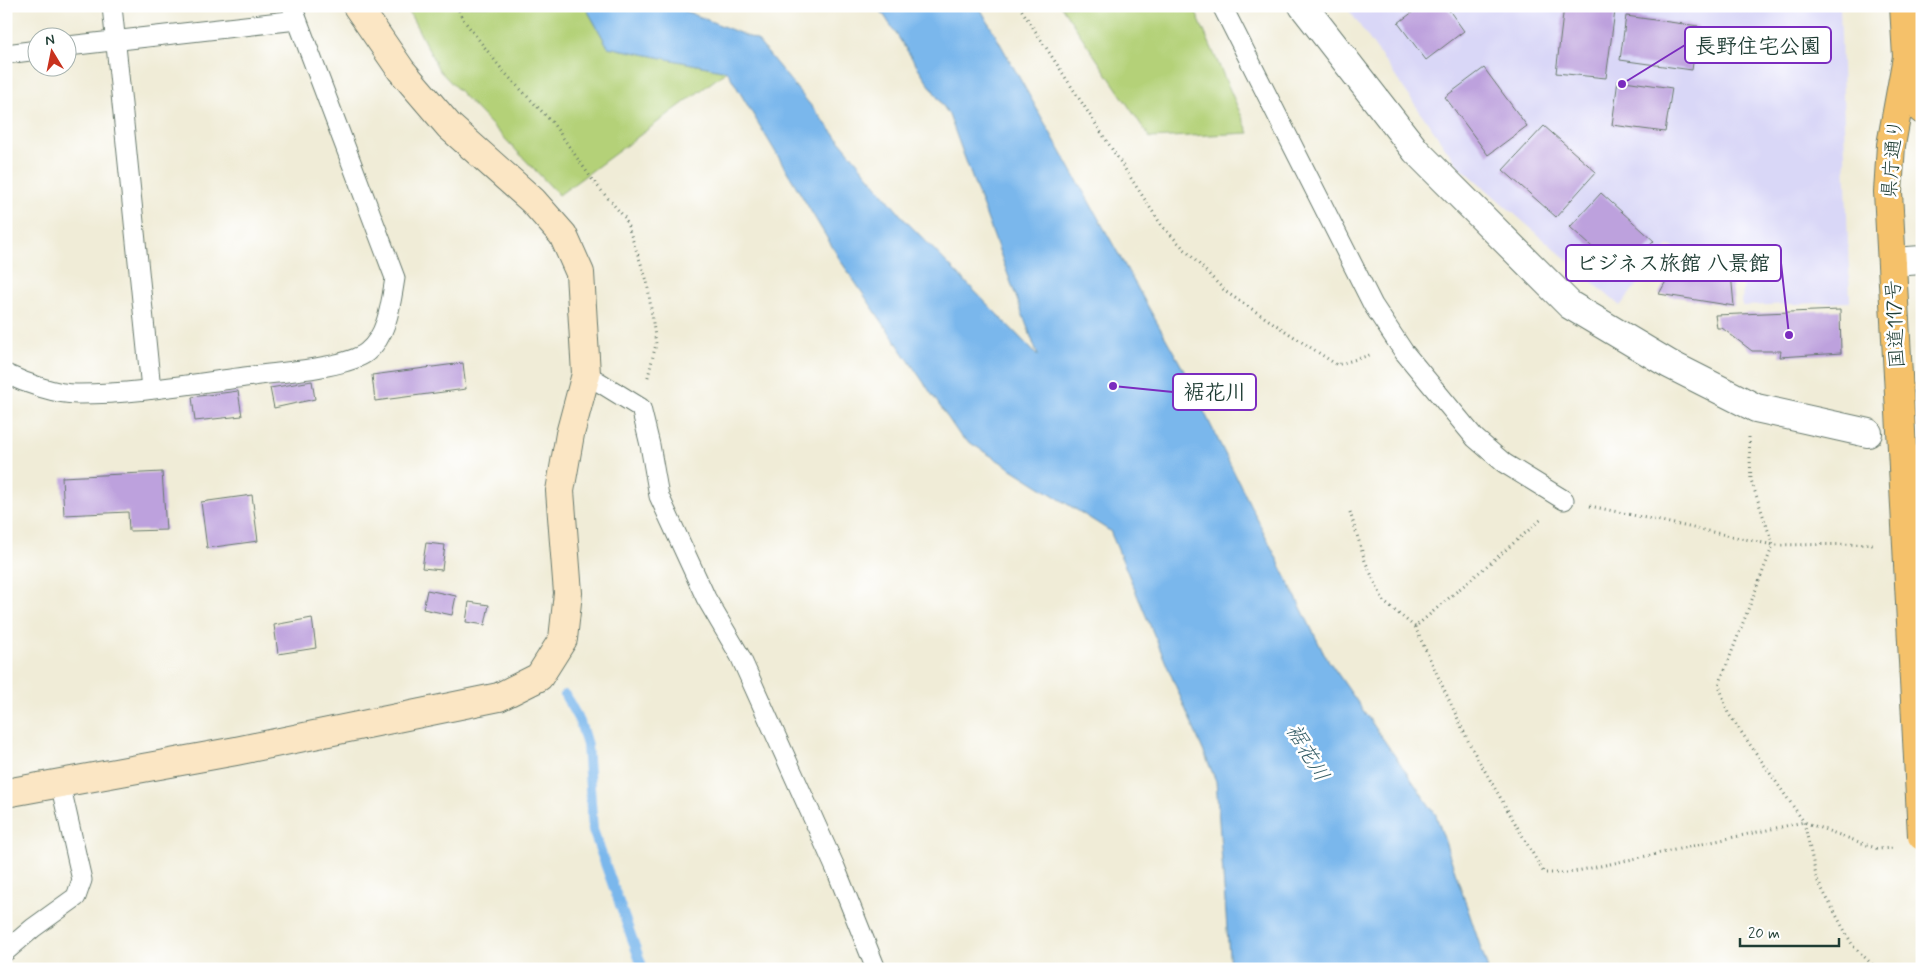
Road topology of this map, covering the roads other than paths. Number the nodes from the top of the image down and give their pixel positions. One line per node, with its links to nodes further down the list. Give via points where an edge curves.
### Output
1 (112, 6): 7 (lane)
2 (358, 6): 16 (street, via 401,70 449,126 533,201 563,235 580,272)
3 (1222, 6): 19 (lane, via 1373,305 1400,345 1475,438 1504,463)
4 (1303, 6): 18 (street, via 1416,151 1570,305 1669,364 1756,408)
5 (1904, 6): 11 (highway, 県庁通り)
6 (295, 13): 7 (lane); 17 (lane, via 395,278 381,334 367,352 333,365)
7 (116, 40): 8 (lane); 17 (lane)
8 (78, 45)
9 (28, 51): 10 (lane)
10 (6, 54)
11 (1908, 57): 12 (highway, 県庁通り); 14 (highway, 県庁通り, via 1891,146 1888,192)
12 (1922, 110)
13 (1922, 260): 14 (street)
14 (1893, 262): 22 (highway, 国道117号, bridge, via 1903,467)
15 (6, 374): 17 (lane, via 24,382 77,395)
16 (586, 374): 20 (street, via 570,434 560,491 568,593 563,639 538,676 499,697 236,751); 24 (lane, via 641,408 660,496 706,598 740,656 835,867)
17 (152, 389)
18 (1868, 433)
19 (1564, 500)
20 (60, 782): 21 (street); 23 (lane, via 82,880 76,897)
21 (6, 793)
22 (1913, 842)
23 (6, 951)
24 (876, 969)

